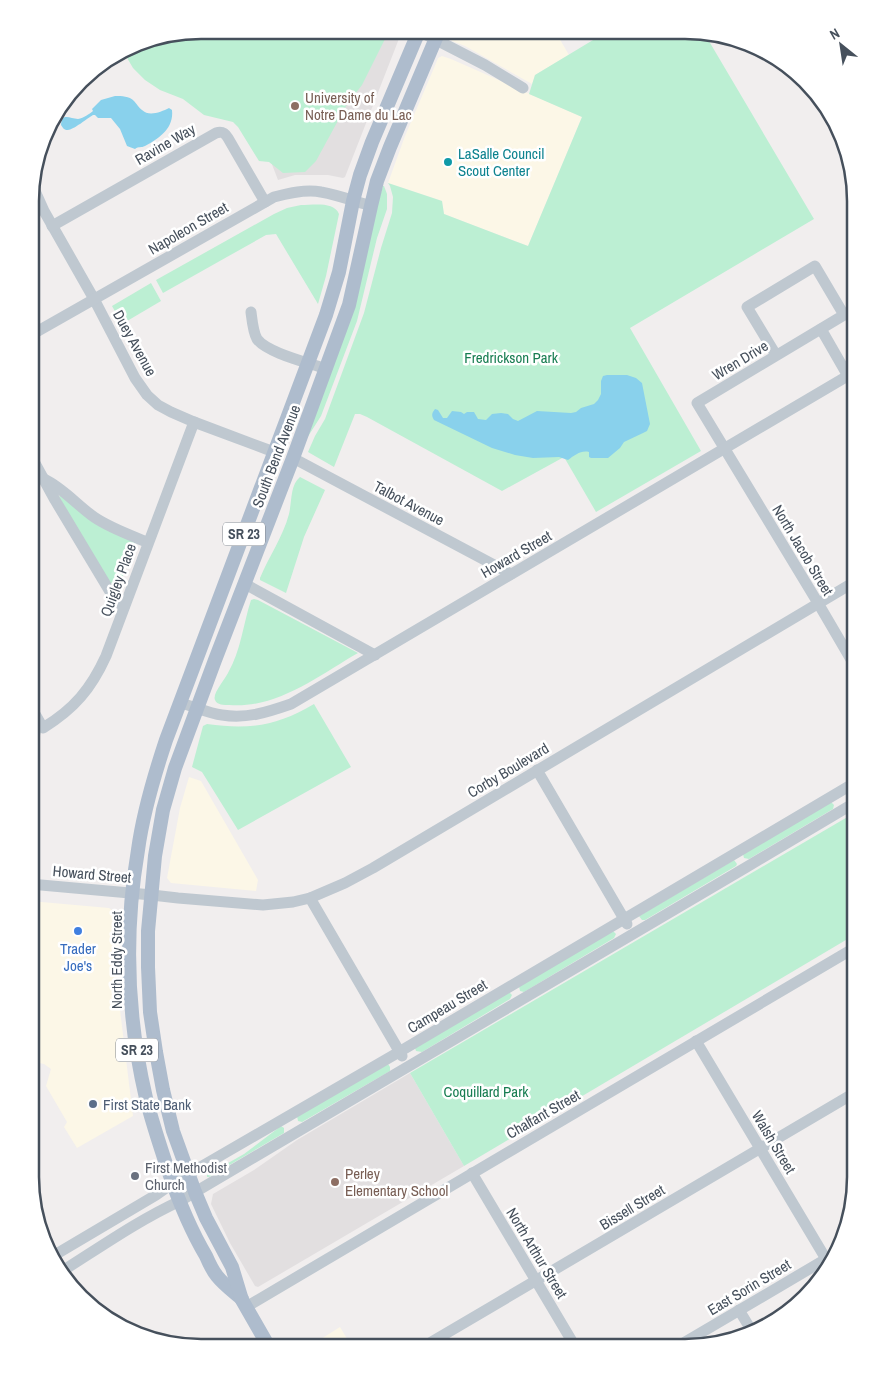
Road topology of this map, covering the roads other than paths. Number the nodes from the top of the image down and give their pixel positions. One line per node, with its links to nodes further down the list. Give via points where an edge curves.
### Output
1 (416, 39): 6 (main road, South Bend Avenue / SR 23, via 372,142)
2 (435, 39): 8 (main road, South Bend Avenue / SR 23, via 390,147)
3 (443, 39): 4 (street)
4 (523, 88)
5 (39, 200): 9 (street, Duey Avenue)
6 (353, 201): 7 (street, Napoleon Street, via 308,191 283,194); 8 (street, Napoleon Street); 15 (main road, South Bend Avenue / SR 23, via 333,294)
7 (265, 202): 9 (street, Ravine Way, via 228,138 219,132); 10 (street, Napoleon Street)
8 (370, 206): 17 (main road, South Bend Avenue / SR 23, via 349,305)
9 (52, 226): 10 (street, Duey Avenue)
10 (94, 299): 13 (street, Napoleon Street); 19 (street, Duey Avenue, via 135,378 147,394 158,405)
11 (251, 312): 15 (street, via 258,339 278,352)
12 (820, 329): 14 (street, Wren Drive); 14 (street, Wren Drive, via 844,315 815,266 747,307); 16 (street)
13 (39, 331)
14 (776, 355): 20 (street, Wren Drive, via 696,403)
15 (309, 363): 17 (street); 21 (main road, South Bend Avenue / SR 23)
16 (847, 366)
17 (326, 369): 22 (main road, South Bend Avenue / SR 23)
18 (847, 376): 20 (street, Howard Street)
19 (194, 422): 21 (street, Duey Avenue); 25 (street, Quigley Place)
20 (724, 449): 26 (street, Howard Street); 29 (street, North Jacob Street)
21 (274, 452): 33 (main road, South Bend Avenue / SR 23)
22 (293, 458): 26 (street, Talbot Avenue); 27 (main road, South Bend Avenue / SR 23)
23 (39, 470): 24 (street)
24 (44, 479): 25 (street, via 97,519); 30 (street, via 115,600)
25 (148, 542): 30 (street, Quigley Place)
26 (511, 574): 32 (street, Howard Street)
27 (245, 584): 32 (street); 34 (main road, South Bend Avenue / SR 23)
28 (847, 586): 29 (street, Corby Boulevard)
29 (818, 603): 31 (street, North Jacob Street); 36 (street, Corby Boulevard)
30 (124, 607): 35 (street, Quigley Place, via 93,682 73,706)
31 (847, 653)
32 (375, 655): 34 (street, Howard Street, via 306,696 269,712 247,716 221,715)
33 (180, 703): 34 (street, Howard Street); 40 (main road, South Bend Avenue / SR 23, via 146,808)
34 (198, 708): 41 (main road, South Bend Avenue / SR 23, via 163,810 154,856)
35 (39, 730)
36 (537, 770): 42 (street, Corby Boulevard, via 372,868); 43 (street)
37 (847, 787): 43 (street, Campeau Street)
38 (847, 807): 44 (street)
39 (39, 885): 40 (street, Howard Street)
40 (132, 893): 41 (street, Howard Street); 53 (main road, North Eddy Street / SR 23, via 129,970 135,1032 146,1097)
41 (152, 895): 42 (street, Corby Boulevard, via 264,905); 51 (main road, North Eddy Street / SR 23, via 148,932 150,1012 163,1090)
42 (310, 898): 47 (street)
43 (624, 919): 44 (street); 47 (street, Campeau Street)
44 (633, 934): 48 (street)
45 (847, 952): 46 (street, Chalfant Street)
46 (696, 1041): 50 (street, Walsh Street); 52 (street, Chalfant Street)
47 (400, 1052): 48 (street); 51 (street, Campeau Street)
48 (408, 1066): 54 (street)
49 (847, 1097): 50 (street, Bissell Street)
50 (760, 1148): 57 (street, Walsh Street); 60 (street, Bissell Street)
51 (188, 1174): 53 (street, Campeau Street); 54 (main road, North Eddy Street / SR 23)
52 (472, 1174): 60 (street, North Arthur Street); 61 (street, Chalfant Street)
53 (172, 1183): 55 (main road, North Eddy Street / SR 23); 56 (street, Campeau Street)
54 (195, 1192): 55 (street); 61 (main road, North Eddy Street / SR 23, via 232,1267)
55 (180, 1201): 59 (street); 61 (main road, North Eddy Street / SR 23, via 217,1276)
56 (58, 1253)
57 (826, 1259)
58 (825, 1260): 62 (street, East Sorin Street)
59 (67, 1268)
60 (535, 1281): 65 (street, Bissell Street); 66 (street, North Arthur Street)
61 (244, 1303): 64 (main road, North Eddy Street / SR 23)
62 (739, 1310): 63 (street); 67 (street, East Sorin Street)
63 (749, 1326)
64 (264, 1339)
65 (437, 1339)
66 (570, 1339)
67 (690, 1339)

